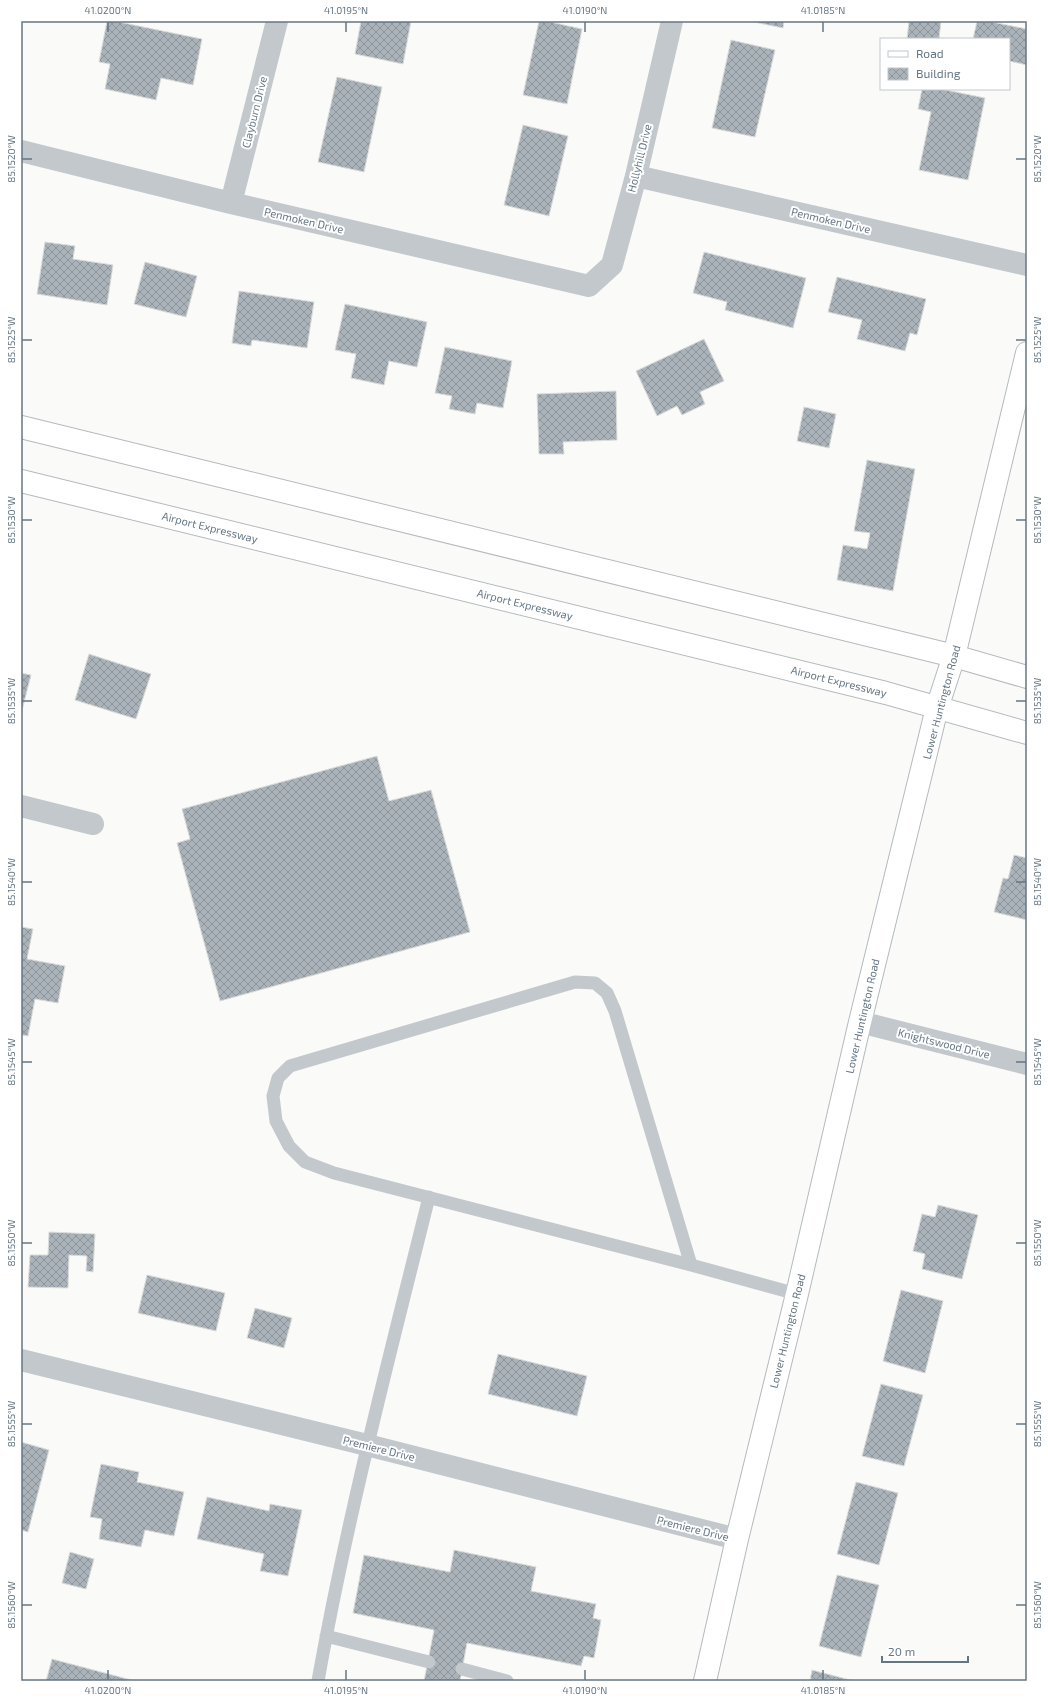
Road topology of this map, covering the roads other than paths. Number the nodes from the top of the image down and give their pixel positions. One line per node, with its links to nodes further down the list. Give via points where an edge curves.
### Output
1 (277, 21): 5 (street, Clayburn Drive)
2 (672, 21): 4 (street, Hollyhill Drive)
3 (21, 151): 5 (street, Penmoken Drive)
4 (636, 176): 6 (street, Penmoken Drive); 7 (street, Hollyhill Drive, via 612,265)
5 (231, 203): 7 (street, Penmoken Drive)
6 (1027, 265)
7 (589, 286)
8 (1027, 353): 11 (main road, Lower Huntington Road)
9 (21, 427): 11 (main road)
10 (21, 480): 13 (main road, Airport Expressway, via 886,693)
11 (954, 656): 12 (main road); 13 (main road, Lower Huntington Road)
12 (1027, 677)
13 (937, 708): 14 (main road, Airport Expressway); 17 (main road, Lower Huntington Road)
14 (1027, 733)
15 (21, 806): 16 (street)
16 (93, 824)
17 (860, 1022): 18 (street, Knightswood Drive); 21 (main road, Lower Huntington Road)
18 (1027, 1064)
19 (429, 1197): 20 (lane); 20 (lane, via 334,1173 305,1162 289,1146 276,1121 273,1096 278,1078 290,1066 575,982 595,983 607,993 615,1011); 23 (lane)
20 (691, 1265): 21 (lane)
21 (797, 1294): 24 (main road, Lower Huntington Road)
22 (21, 1360): 23 (street, Premiere Drive)
23 (367, 1445): 24 (street, Premiere Drive); 25 (lane)
24 (736, 1539): 30 (main road, Lower Huntington Road)
25 (326, 1636): 26 (lane); 28 (lane)
26 (429, 1662)
27 (462, 1669): 29 (lane)
28 (318, 1681)
29 (507, 1681)
30 (705, 1681)

